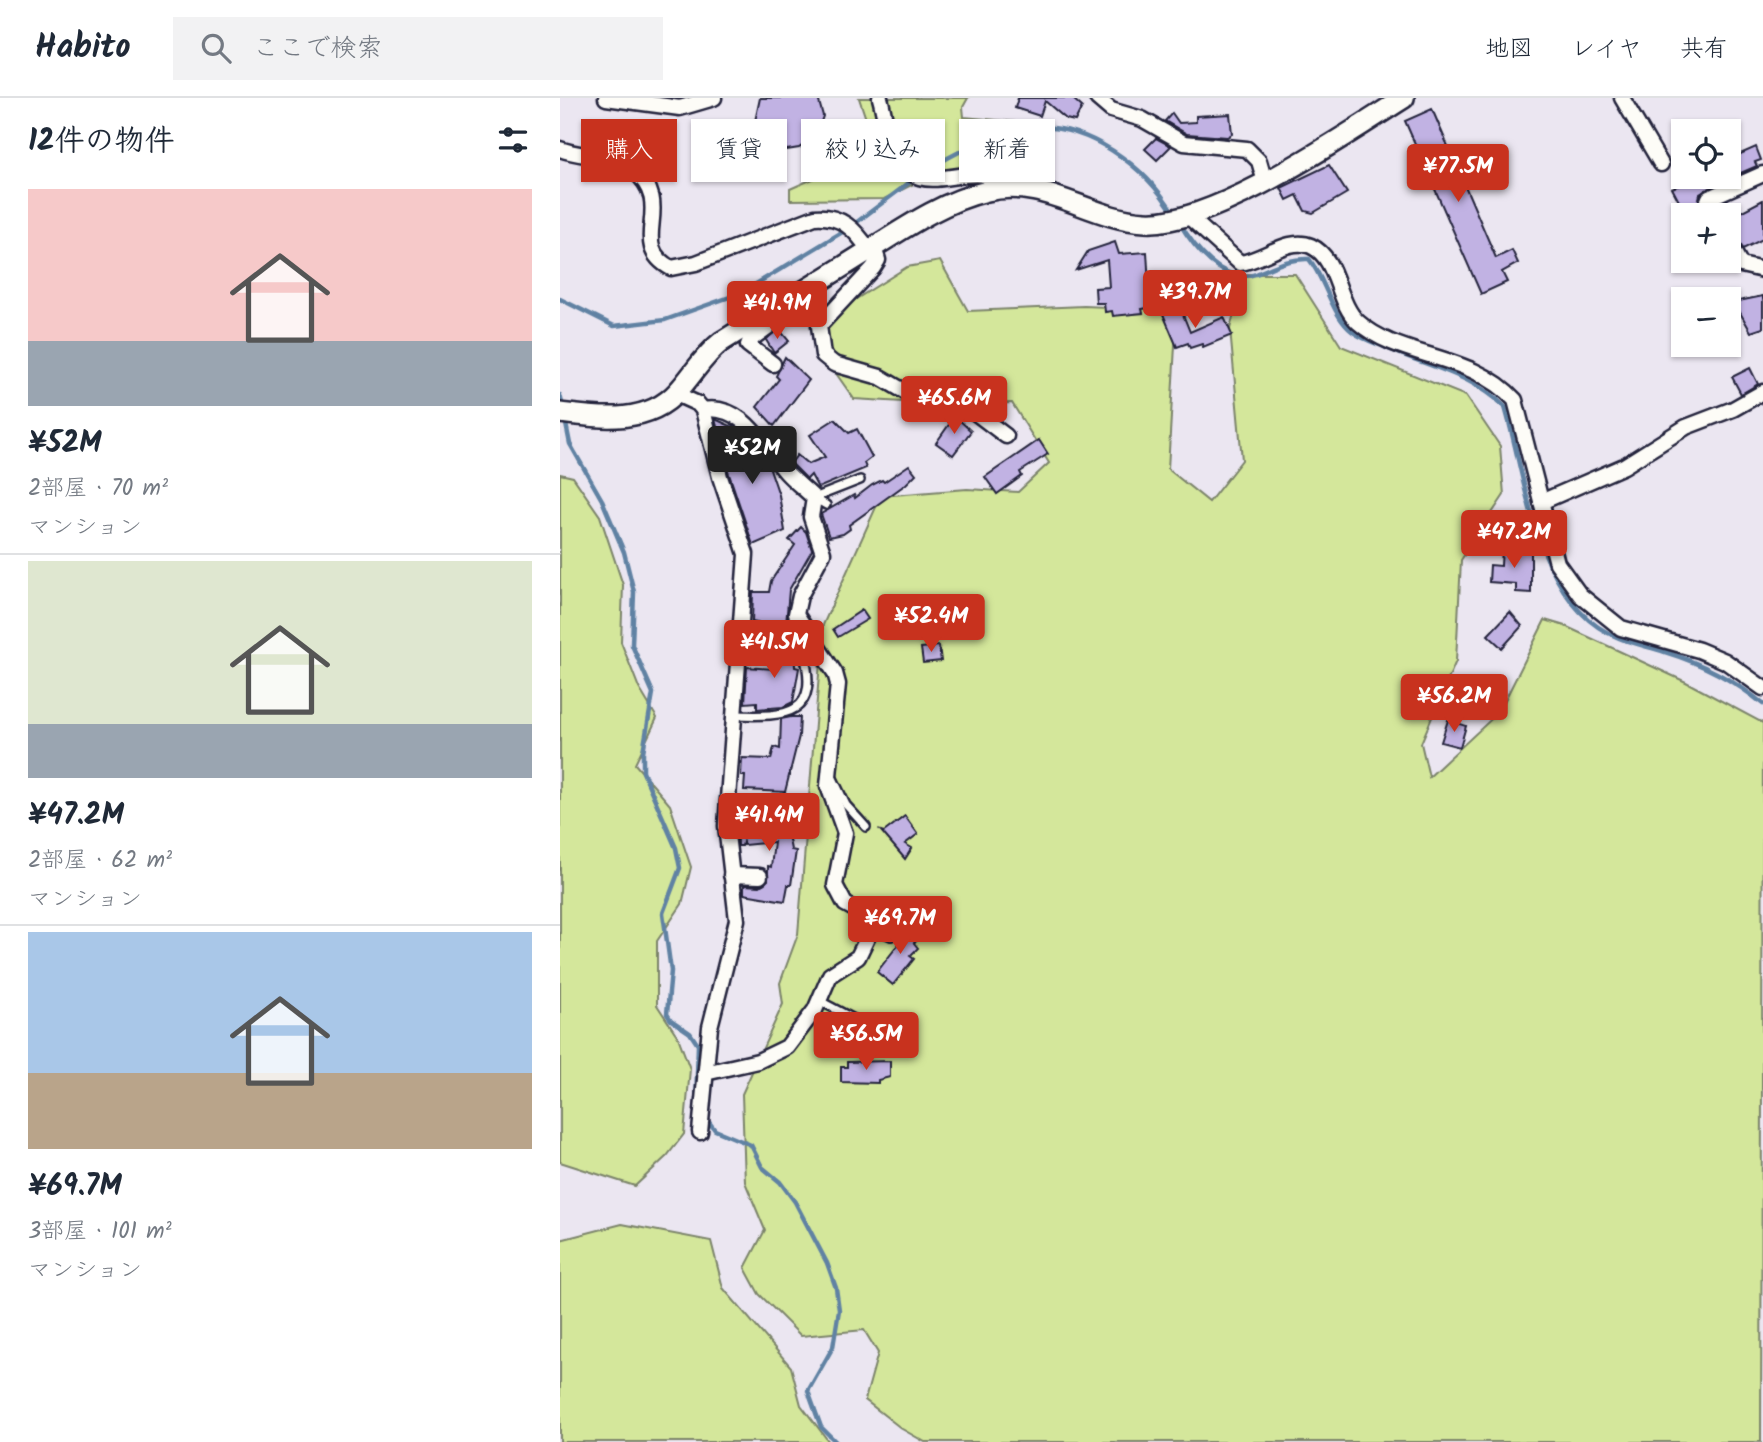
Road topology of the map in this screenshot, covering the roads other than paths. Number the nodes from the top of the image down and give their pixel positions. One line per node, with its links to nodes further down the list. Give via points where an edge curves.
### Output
1 (606, 98): 2 (street, via 680,108)
2 (714, 98)
3 (880, 98): 11 (street, via 894,153 910,172 932,181 986,175)
4 (1097, 98): 10 (street, via 1111,110 1142,119 1184,143 1247,149 1259,161)
5 (1404, 98): 10 (street)
6 (1622, 98): 8 (street)
7 (560, 149): 14 (street, via 621,164 646,184 655,206 649,242 657,257 671,268 696,263 815,217 842,221)
8 (1661, 164)
9 (1763, 174): 12 (street, via 1709,198)
10 (1265, 182): 13 (street)
11 (1005, 188): 13 (street, via 1044,191 1103,214 1143,222); 14 (street, via 938,208)
12 (1707, 203)
13 (1177, 218): 26 (street, via 1240,263 1254,262 1299,243 1312,246 1325,257 1357,321 1376,334 1499,383 1515,400)
14 (872, 248): 17 (street); 23 (street, via 878,260 873,268 819,326 823,355 834,364 880,377 909,394 973,411)
15 (1741, 265): 16 (street)
16 (1763, 270)
17 (765, 315): 18 (street, via 769,326 748,345); 20 (street, via 708,352)
18 (773, 364)
19 (1763, 392): 26 (street, via 1686,427 1624,466)
20 (676, 394): 21 (street); 22 (street, via 635,415 603,418)
21 (703, 410): 25 (street, via 720,409 741,419 784,470); 31 (street, via 746,554)
22 (563, 413)
23 (1006, 436)
24 (860, 480): 25 (lane)
25 (820, 501): 29 (street, via 810,517 824,553 800,596)
26 (1541, 502): 28 (street)
27 (1489, 536): 28 (street, via 1534,541)
28 (1550, 538): 30 (street, via 1563,575 1600,615 1620,628 1725,661)
29 (796, 614): 31 (lane, via 795,629 809,673 798,710 782,715); 32 (street, via 837,678)
30 (1763, 688)
31 (734, 715): 34 (street, via 726,826)
32 (831, 767): 33 (lane, via 846,805); 36 (street, via 828,786 845,833 837,892)
33 (866, 827)
34 (731, 875): 35 (street); 40 (street, via 737,920 710,1027)
35 (761, 876)
36 (876, 929): 37 (lane); 38 (street, via 870,932 859,957 830,975)
37 (891, 936)
38 (819, 1001): 39 (lane, via 896,1033); 40 (street, via 787,1047 758,1061)
39 (903, 1045)
40 (705, 1073): 41 (street)
41 (700, 1132)

